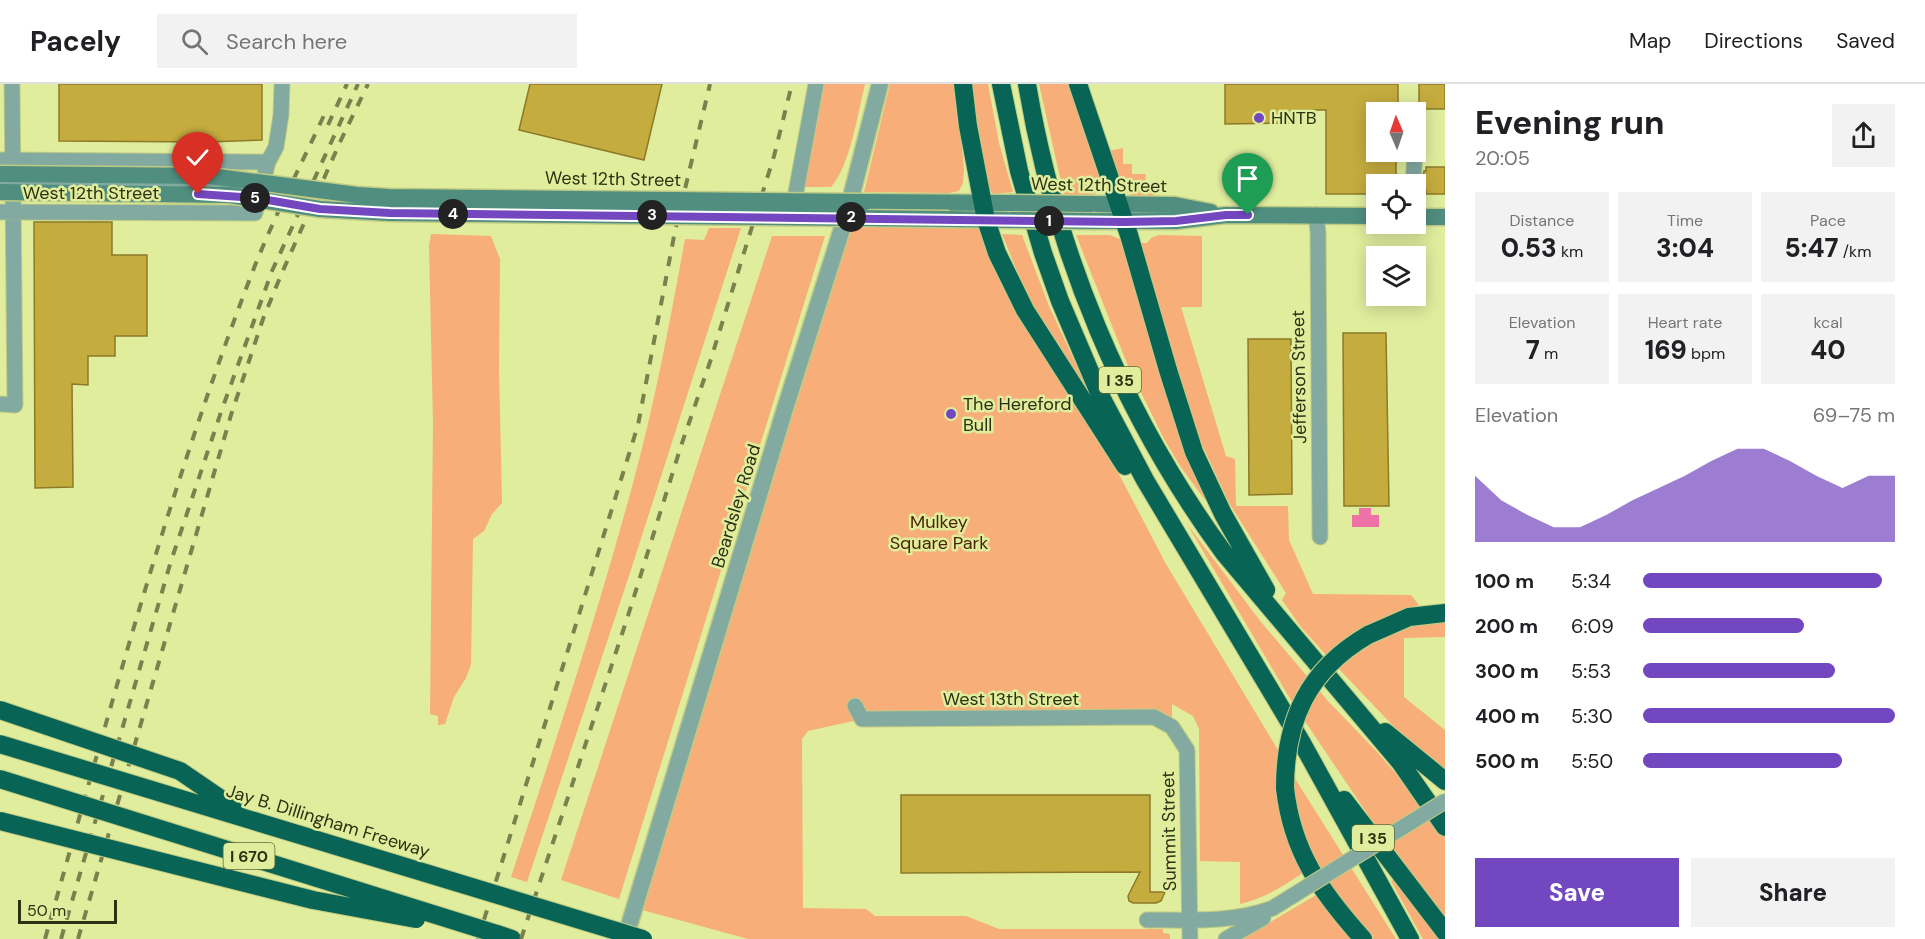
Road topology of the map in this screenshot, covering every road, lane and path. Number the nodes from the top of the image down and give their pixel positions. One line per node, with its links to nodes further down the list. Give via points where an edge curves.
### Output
1 (12, 84): 9 (street)
2 (282, 84): 10 (street, via 276,147)
3 (816, 84): 14 (street)
4 (880, 84): 16 (street, Beardsley Road)
5 (963, 84): 18 (highway)
6 (1001, 84): 28 (highway, I 35, via 1031,212 1080,350 1131,455)
7 (1027, 84): 30 (highway, I 35, via 1037,136 1068,245 1119,378 1160,456 1201,521)
8 (1078, 84): 15 (highway)
9 (6, 160): 10 (street, West 12th Street); 19 (street)
10 (268, 162): 19 (street, West 12th Street, via 255,213)
11 (0, 174): 17 (main road, West 12th Street, bridge, via 210,176 389,197)
12 (0, 184): 16 (street, bridge, via 211,185 358,205)
13 (0, 192): 17 (main road, West 12th Street, bridge, via 228,195 320,209 390,213)
14 (796, 192)
15 (1119, 204): 18 (main road, West 12th Street, bridge, via 1008,203); 20 (main road, West 12th Street, via 1175,205); 25 (highway)
16 (848, 209): 48 (street, Beardsley Road)
17 (950, 211): 18 (main road, West 12th Street)
18 (984, 211): 25 (main road, West 12th Street, bridge, via 1012,220); 28 (highway, via 997,253 1025,310)
19 (7, 212): 26 (street)
20 (1226, 215): 21 (main road, West 12th Street); 25 (main road, West 12th Street)
21 (1316, 216): 22 (main road, West 12th Street); 27 (street, Jefferson Street)
22 (1366, 216)
23 (1426, 217): 24 (main road)
24 (1445, 217)
25 (1124, 222): 30 (highway, via 1194,452 1223,514)
26 (8, 404)
27 (1320, 537)
28 (1223, 609): 35 (highway, I 35)
29 (1445, 611): 52 (highway, bridge, via 1398,621 1348,648 1329,664 1304,699 1289,740 1285,788 1292,825 1306,863)
30 (1293, 637): 32 (highway, I 35)
31 (855, 706): 34 (street, West 13th Street, via 862,719 1154,717)
32 (1356, 709): 38 (highway, I 35); 42 (highway, I 35, via 1400,762)
33 (0, 710): 41 (highway, bridge, via 180,771)
34 (1172, 727): 45 (street, Summit Street, via 1186,750)
35 (1302, 743): 46 (highway, I 35); 53 (highway, I 35)
36 (0, 744): 41 (highway, Jay B. Dillingham Freeway / I 670, bridge)
37 (0, 779): 47 (highway, I 670, bridge)
38 (1445, 781)
39 (1445, 801): 43 (street, bridge)
40 (0, 821): 47 (highway, bridge, via 313,900)
41 (254, 821): 49 (highway, Jay B. Dillingham Freeway / I 670, bridge)
42 (1445, 827)
43 (1273, 908): 45 (street, via 1232,919); 51 (street, via 1265,917)
44 (1147, 920): 45 (street)
45 (1190, 920): 50 (street, Summit Street)
46 (1445, 933)
47 (505, 937)
48 (625, 939)
49 (643, 939)
50 (1190, 939)
51 (1226, 939)
52 (1363, 939)
53 (1410, 939)

